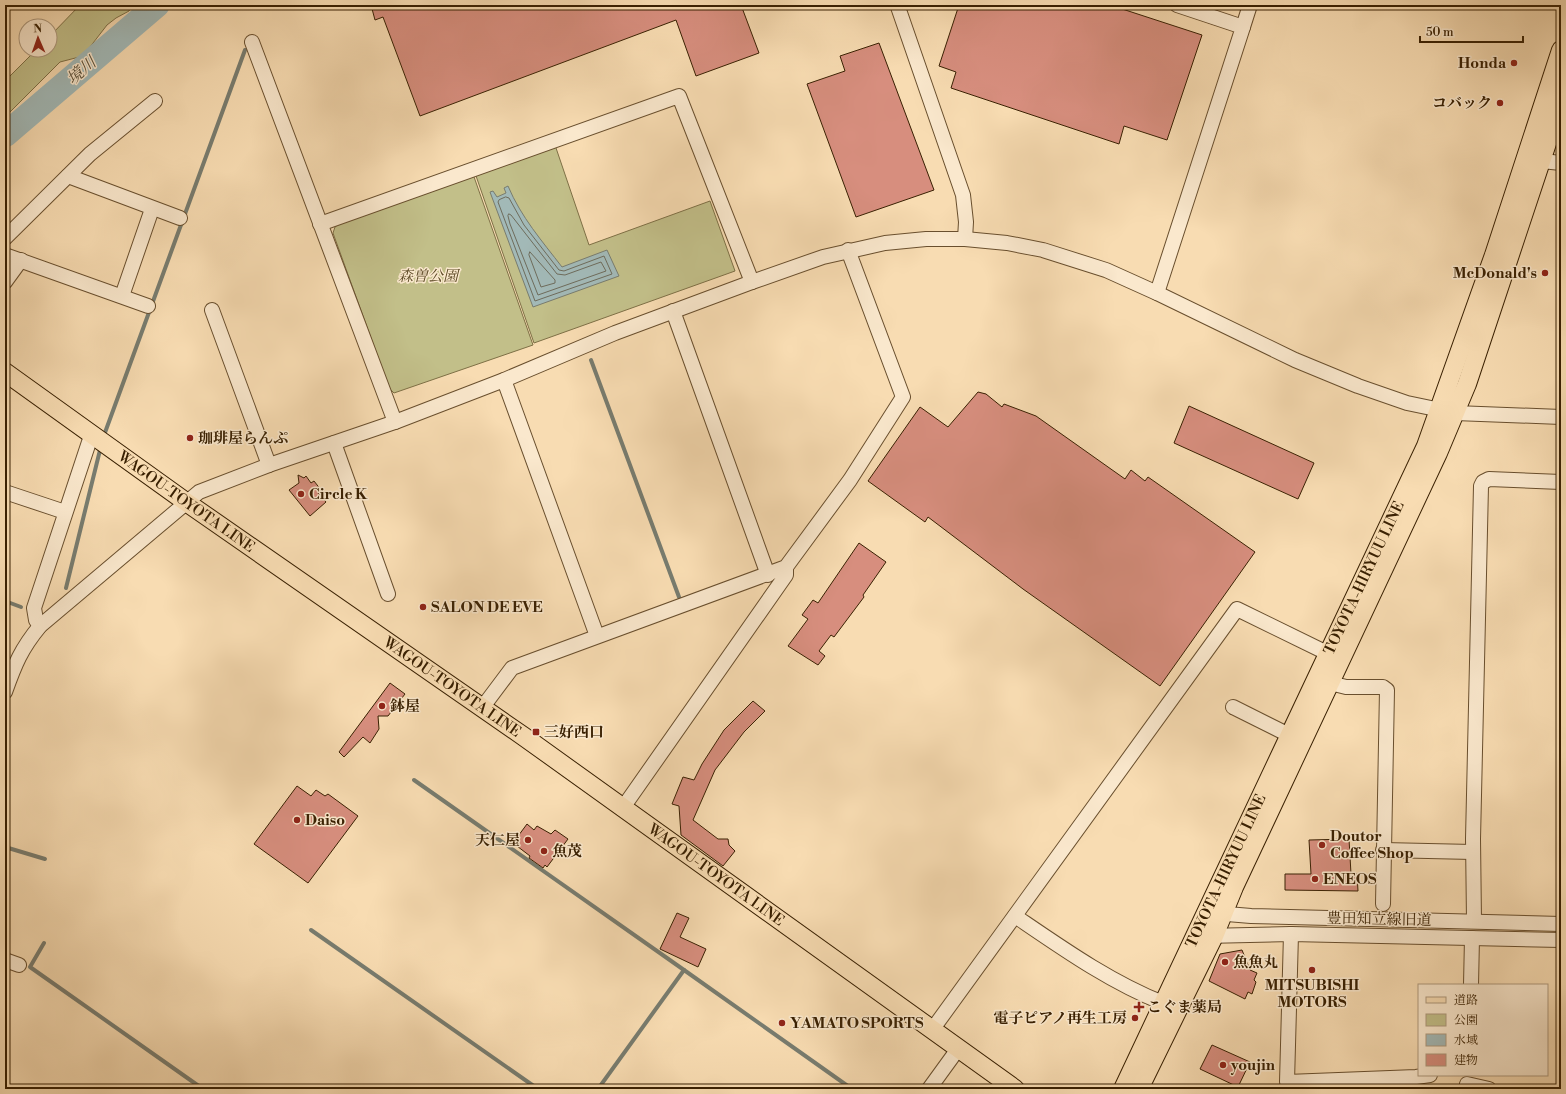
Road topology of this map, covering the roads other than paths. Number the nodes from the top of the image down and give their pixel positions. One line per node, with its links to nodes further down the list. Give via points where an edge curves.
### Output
1 (900, 5): 16 (street, via 898,7 962,195 966,222)
2 (1177, 5): 4 (street)
3 (1250, 5): 4 (street)
4 (1243, 27): 22 (street)
5 (252, 42): 14 (street)
6 (1561, 50): 29 (main road, TOYOTA-HIRYUU LINE, via 1494,255)
7 (155, 101): 11 (street, via 90,154)
8 (1561, 101): 9 (main road, TOYOTA-HIRYUU LINE)
9 (1542, 161): 10 (street); 29 (main road, TOYOTA-HIRYUU LINE, via 1482,345)
10 (1561, 163)
11 (68, 176): 12 (street); 15 (street)
12 (152, 209): 13 (street); 23 (street)
13 (180, 218)
14 (320, 224): 21 (street, via 679,96); 31 (street)
15 (5, 238)
16 (965, 239): 17 (street, via 892,242); 22 (street, via 1050,252 1106,270)
17 (848, 250): 21 (street); 39 (street, via 903,397 850,480)
18 (5, 255): 19 (street)
19 (21, 260): 20 (street); 23 (street)
20 (5, 282)
21 (752, 282): 26 (street)
22 (1157, 293): 29 (street, via 1295,360 1358,386 1407,403)
23 (122, 296): 24 (street)
24 (148, 306)
25 (212, 310): 34 (street)
26 (673, 311): 28 (street); 40 (street)
27 (5, 372): 32 (main road, WAGOU-TOYOTA LINE)
28 (504, 380): 31 (street); 43 (street)
29 (1448, 412): 30 (street); 44 (main road, TOYOTA-HIRYUU LINE, via 1426,446); 45 (main road, TOYOTA-HIRYUU LINE)
30 (1561, 417)
31 (395, 422): 33 (street)
32 (92, 433): 37 (main road, WAGOU-TOYOTA LINE); 38 (street)
33 (334, 443): 34 (street); 41 (street)
34 (268, 465): 37 (street, via 199,492)
35 (1561, 482): 52 (street, via 1489,480 1481,486)
36 (5, 492): 38 (street)
37 (186, 502): 42 (street); 48 (main road, WAGOU-TOYOTA LINE)
38 (65, 512): 42 (street, via 34,608)
39 (786, 567): 40 (street); 50 (street, via 786,575)
40 (768, 575): 43 (street)
41 (388, 594)
42 (40, 626): 46 (street, via 15,662)
43 (597, 636): 48 (street, via 512,668)
44 (1327, 653): 49 (main road, TOYOTA-HIRYUU LINE); 55 (street, via 1236,609)
45 (1330, 683): 51 (street, via 1383,687 1386,690); 54 (main road, TOYOTA-HIRYUU LINE)
46 (5, 692)
47 (1233, 707): 49 (street)
48 (482, 708): 50 (main road, WAGOU-TOYOTA LINE)
49 (1289, 735): 54 (main road, TOYOTA-HIRYUU LINE)
50 (622, 809): 66 (main road, WAGOU-TOYOTA LINE)
51 (1384, 850): 52 (street); 53 (street)
52 (1473, 852): 56 (street)
53 (1383, 904)
54 (1215, 913): 56 (street, 豊田知立線旧道); 59 (main road, TOYOTA-HIRYUU LINE)
55 (1015, 916): 65 (street, via 1102,972 1140,994); 66 (street)
56 (1474, 921): 57 (street, 豊田知立線旧道)
57 (1561, 924)
58 (1291, 934): 59 (street, 豊田知立線旧道); 60 (street, 豊田知立線旧道); 68 (street, via 1287,1082)
59 (1205, 936): 65 (main road, TOYOTA-HIRYUU LINE); 73 (main road, TOYOTA-HIRYUU LINE)
60 (1472, 938): 61 (street, 豊田知立線旧道); 64 (street)
61 (1561, 940)
62 (5, 960): 63 (street)
63 (19, 965)
64 (1471, 984)
65 (1163, 1003): 72 (main road, TOYOTA-HIRYUU LINE)
66 (932, 1030): 67 (main road, WAGOU-TOYOTA LINE)
67 (958, 1049): 70 (street); 71 (main road, WAGOU-TOYOTA LINE)
68 (1423, 1076)
69 (1467, 1083): 74 (street)
70 (929, 1089)
71 (1015, 1089)
72 (1123, 1089)
73 (1139, 1089)
74 (1488, 1089)

